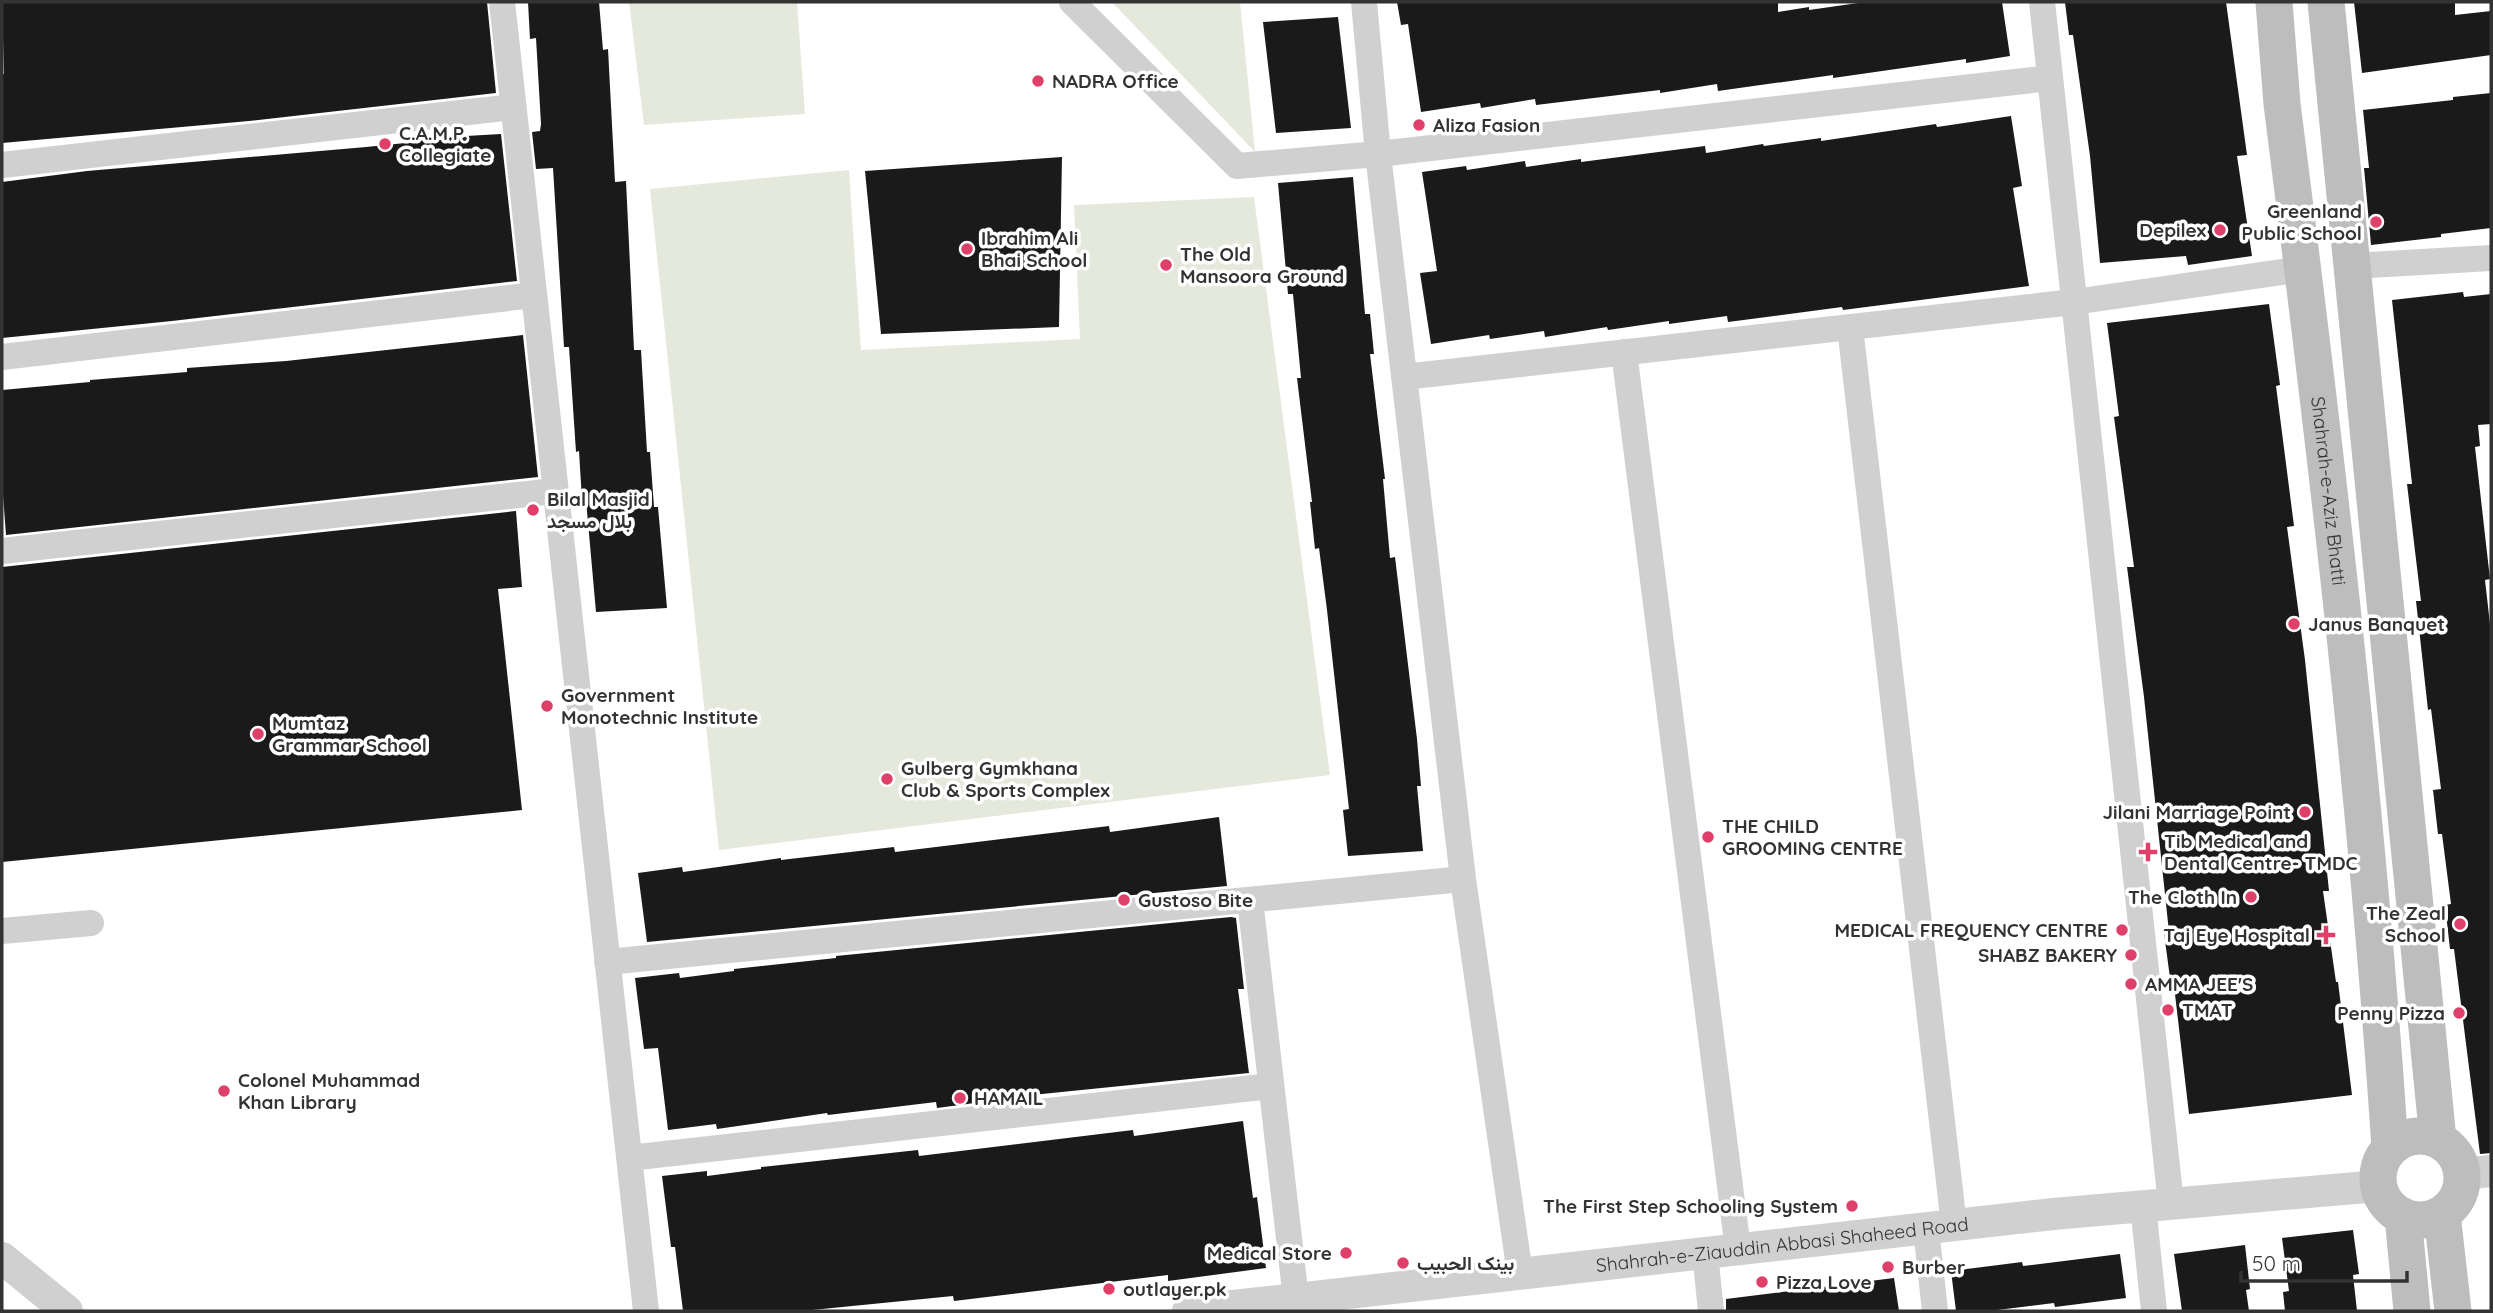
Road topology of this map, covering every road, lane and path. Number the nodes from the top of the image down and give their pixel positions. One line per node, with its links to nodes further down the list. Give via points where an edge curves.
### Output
1 (502, 2): 8 (street)
2 (1072, 2): 9 (street, via 1237,166)
3 (1364, 2): 9 (street)
4 (2042, 2): 7 (street)
5 (2274, 2): 13 (main road, Shahrah-e-Aziz Bhatti)
6 (2326, 2): 12 (main road)
7 (2050, 78): 9 (street); 15 (street)
8 (513, 107): 10 (street); 14 (street)
9 (1378, 154): 19 (street)
10 (2, 165)
11 (2491, 258): 12 (street)
12 (2352, 266): 28 (main road)
13 (2303, 269): 15 (street); 29 (main road, Shahrah-e-Aziz Bhatti, via 2353,723)
14 (534, 295): 18 (street); 20 (street)
15 (2074, 302): 16 (street); 33 (street)
16 (1850, 327): 17 (street); 36 (street)
17 (1624, 352): 19 (street); 37 (street)
18 (2, 357)
19 (1404, 377): 22 (street)
20 (555, 491): 21 (street); 26 (street)
21 (2, 551)
22 (1463, 879): 23 (street); 40 (street)
23 (1250, 900): 26 (street); 27 (street)
24 (91, 923): 25 (street)
25 (2, 931)
26 (607, 962): 30 (street)
27 (1271, 1086): 30 (street); 41 (street)
28 (2438, 1140): 29 (main road, via 2422,1136); 31 (main road)
29 (2390, 1148): 32 (main road, via 2380,1166)
30 (629, 1158): 43 (street)
31 (2477, 1172): 34 (main road)
32 (2379, 1186): 33 (street, Shahrah-e-Ziauddin Abbasi Shaheed Road); 35 (main road, via 2387,1204)
33 (2157, 1205): 36 (street, Shahrah-e-Ziauddin Abbasi Shaheed Road); 47 (street)
34 (2442, 1214): 35 (main road, via 2423,1220); 49 (main road)
35 (2403, 1216): 48 (main road)
36 (1940, 1227): 37 (street, Shahrah-e-Ziauddin Abbasi Shaheed Road); 46 (street)
37 (1738, 1250): 38 (street, Shahrah-e-Ziauddin Abbasi Shaheed Road)
38 (1705, 1253): 40 (street, Shahrah-e-Ziauddin Abbasi Shaheed Road); 45 (street)
39 (2, 1258): 42 (street)
40 (1520, 1274): 41 (street, Shahrah-e-Ziauddin Abbasi Shaheed Road)
41 (1296, 1299): 44 (street, Shahrah-e-Ziauddin Abbasi Shaheed Road)
42 (59, 1309)
43 (646, 1311)
44 (1188, 1311)
45 (1711, 1311)
46 (1935, 1311)
47 (2154, 1311)
48 (2412, 1311)
49 (2453, 1311)

